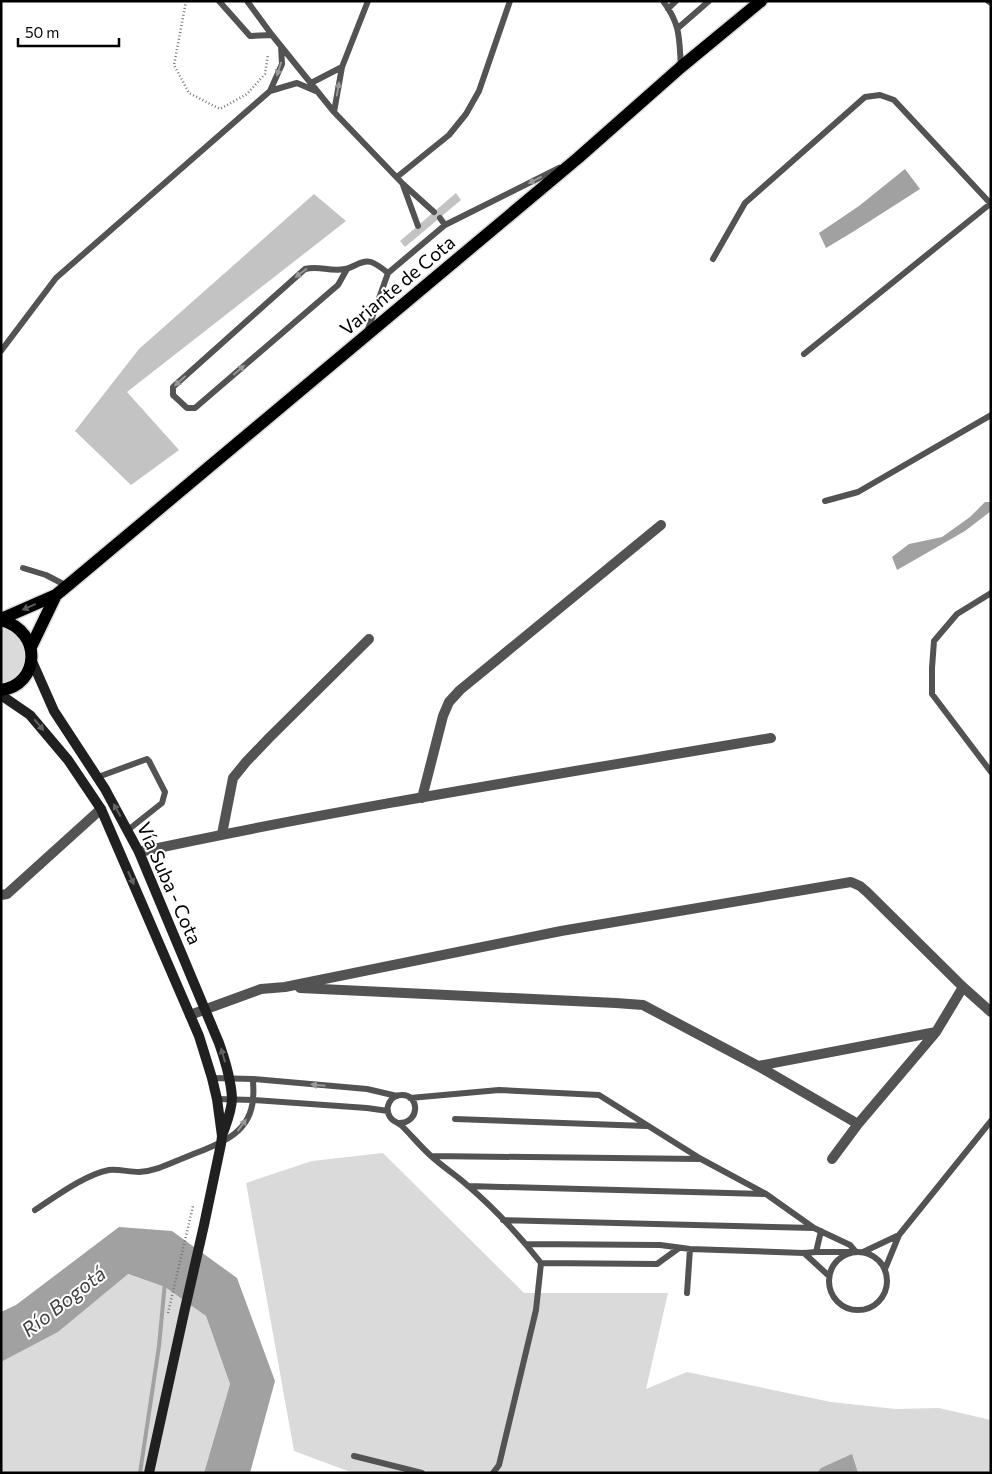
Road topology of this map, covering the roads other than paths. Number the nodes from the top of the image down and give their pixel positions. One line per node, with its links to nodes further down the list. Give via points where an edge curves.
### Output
1 (219, 1): 11 (lane, via 250,36)
2 (248, 1): 11 (lane)
3 (368, 1): 13 (lane)
4 (510, 1): 20 (lane, via 479,91 466,114 449,135)
5 (663, 1): 9 (lane)
6 (676, 1): 9 (lane)
7 (709, 1): 10 (lane)
8 (760, 1): 14 (main road, Variante de Cota)
9 (668, 9): 10 (lane)
10 (678, 28): 14 (lane)
11 (272, 35): 12 (lane)
12 (281, 45): 15 (lane); 16 (lane, one-way to 16, via 282,64)
13 (342, 67): 15 (lane); 18 (lane, one-way to 13)
14 (681, 67): 19 (main road, Variante de Cota)
15 (311, 83): 17 (lane)
16 (270, 91): 17 (lane, via 297,82); 33 (lane, via 56,278)
17 (318, 92): 18 (lane)
18 (334, 112): 20 (lane)
19 (578, 158): 25 (lane, one-way to 25); 32 (main road, Variante de Cota)
20 (397, 177): 21 (lane)
21 (403, 184): 23 (lane); 26 (lane)
22 (990, 204): 29 (lane, via 894,100 880,95 864,97 745,203); 34 (lane)
23 (434, 212)
24 (440, 218): 25 (lane)
25 (445, 225): 28 (lane)
26 (418, 226)
27 (421, 234): 28 (lane)
28 (426, 241): 31 (lane)
29 (713, 259)
30 (347, 269): 30 (lane, one-way to 30, via 330,271 314,266 305,269 173,387 173,395 187,408 195,408 338,285); 31 (lane, via 364,261)
31 (388, 273): 32 (lane)
32 (365, 336): 39 (main road, Variante de Cota)
33 (1, 351)
34 (804, 354)
35 (991, 415): 36 (lane, via 858,492)
36 (824, 501)
37 (661, 525): 50 (street, via 454,696 443,716)
38 (23, 568): 39 (lane)
39 (67, 586): 41 (main road, Variante de Cota)
40 (991, 593): 48 (lane, via 957,614 934,641 932,668 932,694)
41 (56, 595): 42 (main road, Variante de Cota, one-way to 42); 44 (main road, Variante de Cota)
42 (1, 619): 44 (main road, via 20,628 27,637)
43 (369, 639): 53 (street, via 233,778)
44 (31, 653): 45 (main road, Variante de Cota, via 23,678); 49 (main road, Vía Suba - Cota, via 54,710)
45 (1, 690)
46 (1, 695): 51 (main road, Vía Suba - Cota, one-way to 51, via 30,715 68,760)
47 (770, 738): 50 (street)
48 (991, 772)
49 (98, 777): 52 (main road, Vía Suba - Cota, one-way to 49); 52 (lane, via 149,760 166,792 165,797)
50 (422, 798): 53 (street)
51 (101, 809): 55 (street, via 7,894); 60 (main road, Vía Suba - Cota, one-way to 60)
52 (128, 830): 54 (main road, Vía Suba - Cota)
53 (222, 834): 54 (street)
54 (139, 852): 58 (main road, Vía Suba - Cota)
55 (1, 895)
56 (285, 987): 57 (street, via 561,931 851,882 867,892); 58 (street, via 261,989); 62 (street, via 643,1006)
57 (963, 987): 59 (street); 61 (street)
58 (206, 1010): 60 (street); 64 (main road, Vía Suba - Cota, one-way to 58, via 220,1043)
59 (991, 1012)
60 (190, 1015): 63 (main road, Vía Suba - Cota)
61 (936, 1032): 62 (street); 75 (street)
62 (758, 1066): 75 (street)
63 (212, 1078): 64 (lane); 69 (main road, Vía Suba - Cota)
64 (229, 1078): 65 (lane); 67 (main road, Vía Suba - Cota)
65 (252, 1079): 66 (lane, one-way to 65, via 367,1089); 70 (lane)
66 (398, 1096): 68 (lane); 71 (lane, via 389,1104)
67 (232, 1098): 69 (lane); 70 (lane); 77 (main road, Vía Suba - Cota)
68 (410, 1098): 74 (lane, via 415,1106 414,1115 408,1122); 76 (lane, via 499,1090 599,1095)
69 (216, 1099): 77 (main road, Vía Suba - Cota)
70 (253, 1100): 71 (lane); 77 (lane, one-way to 70, via 233,1136 243,1126)
71 (388, 1111): 74 (lane)
72 (455, 1119): 76 (lane)
73 (991, 1121): 86 (lane)
74 (399, 1123): 78 (lane)
75 (858, 1124): 80 (street)
76 (647, 1126): 79 (lane)
77 (221, 1140): 83 (lane, via 151,1170 108,1170 79,1182); 98 (main road, Vía Suba - Cota)
78 (431, 1156): 79 (lane); 81 (lane)
79 (701, 1159): 82 (lane)
80 (832, 1159)
81 (468, 1186): 82 (lane); 84 (lane)
82 (766, 1194): 85 (lane)
83 (35, 1210)
84 (503, 1220): 85 (lane); 87 (lane)
85 (817, 1229): 90 (lane); 91 (lane)
86 (899, 1235): 91 (lane); 94 (lane)
87 (526, 1244): 88 (lane, via 660,1245); 93 (lane)
88 (679, 1248): 89 (lane); 93 (lane, via 658,1264)
89 (690, 1249): 92 (lane); 96 (lane)
90 (816, 1252): 91 (lane); 92 (lane)
91 (859, 1252): 94 (lane, via 873,1256); 95 (lane, via 845,1255 837,1261)
92 (804, 1253): 95 (lane)
93 (541, 1263): 100 (lane, via 536,1310 499,1465)
94 (885, 1269): 95 (lane, via 887,1290 874,1306 864,1310 848,1309 835,1300 830,1291)
95 (829, 1276)
96 (687, 1293)
97 (354, 1456): 99 (lane)
98 (149, 1473)
99 (422, 1473)
100 (493, 1473)

